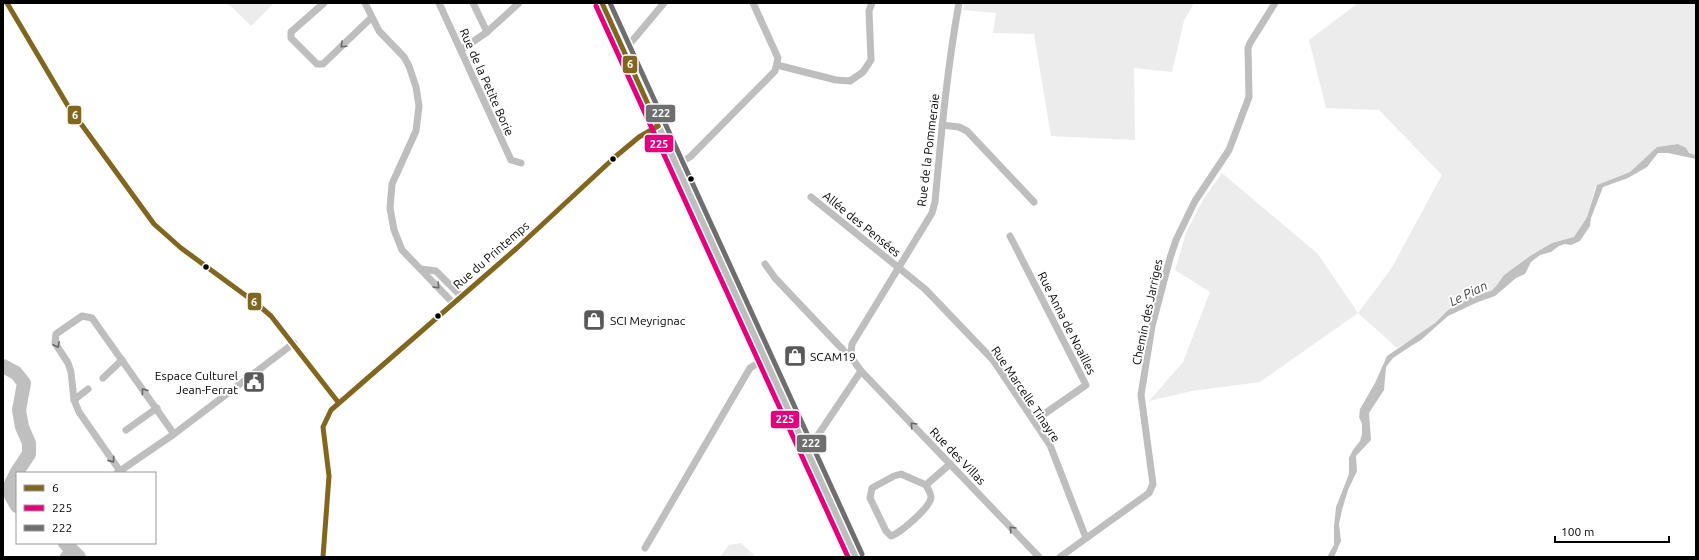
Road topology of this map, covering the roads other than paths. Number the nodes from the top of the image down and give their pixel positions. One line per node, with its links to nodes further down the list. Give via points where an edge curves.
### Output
1 (7, 3): 30 (street, via 68,106 154,224 181,248 256,303)
2 (324, 3): 13 (street, one-way to 2, via 322,64 317,64 291,38 291,32)
3 (364, 3): 13 (street)
4 (439, 3): 15 (street, Rue de la Petite Borie)
5 (473, 3): 14 (street)
6 (519, 3): 14 (street)
7 (664, 3): 16 (street)
8 (753, 3): 17 (street, via 778,58)
9 (872, 3): 17 (street, via 869,11 871,60 863,72 850,80 836,80)
10 (959, 3): 18 (street, Rue de la Pommeraie)
11 (1275, 3): 47 (street, Chemin des Jarriges, via 1248,48 1249,98 1229,150 1195,201 1176,240 1152,326 1141,395 1153,484 1149,493)
12 (604, 4): 16 (main road)
13 (372, 18): 27 (street, via 379,31 404,57 416,87 418,121 412,141 392,184 390,208 394,230 402,250)
14 (487, 32): 15 (street)
15 (461, 50): 20 (street, Rue de la Petite Borie, via 511,160)
16 (624, 50): 19 (main road)
17 (777, 65): 21 (street, via 775,71 694,154)
18 (942, 125): 23 (street, via 959,127 967,131); 26 (street, Rue de la Pommeraie, via 932,213)
19 (658, 126): 21 (main road); 28 (street, Rue du Printemps, via 615,157)
20 (521, 163)
21 (676, 165): 32 (main road)
22 (811, 197): 26 (street, Allée des Pensées)
23 (1034, 202)
24 (1010, 236): 40 (street, Rue Anna de Noailles, via 1086,386)
25 (765, 264): 31 (street, via 780,284)
26 (898, 268): 31 (street, Rue de la Pommeraie, via 852,344); 40 (street, Rue Marcelle Tinayre, via 926,289 993,360)
27 (422, 269): 28 (street, via 436,270); 29 (street, one-way to 29)
28 (461, 296): 29 (street, Rue du Printemps)
29 (453, 303): 38 (street, Rue du Printemps)
30 (294, 343): 38 (street); 42 (street)
31 (850, 355): 34 (street)
32 (765, 359): 43 (main road); 49 (street, via 750,368)
33 (122, 360): 35 (street); 37 (street, one-way to 37, via 92,318 86,315 56,334 55,343 71,372); 39 (street, one-way to 33)
34 (861, 371): 43 (street, via 814,441); 44 (street, Rue des Villas, one-way to 34)
35 (103, 378)
36 (88, 390): 37 (street)
37 (74, 400): 45 (street, one-way to 45, via 79,412)
38 (338, 402): 51 (street, Rue du Printemps, via 323,427 329,476)
39 (157, 408): 41 (street); 42 (street)
40 (1034, 421): 47 (street, Rue Marcelle Tinayre, via 1050,445)
41 (126, 430)
42 (174, 434): 45 (street)
43 (805, 447): 52 (main road)
44 (950, 464): 46 (street); 53 (street, Rue des Villas, one-way to 44)
45 (119, 472)
46 (926, 485): 46 (street, via 900,474 872,488 870,498 891,536 898,534 930,504 931,496)
47 (1086, 538): 54 (street, Chemin des Jarriges)
48 (72, 544): 50 (street)
49 (645, 548)
50 (63, 557)
51 (323, 557)
52 (856, 557)
53 (1039, 557)
54 (1060, 557)

